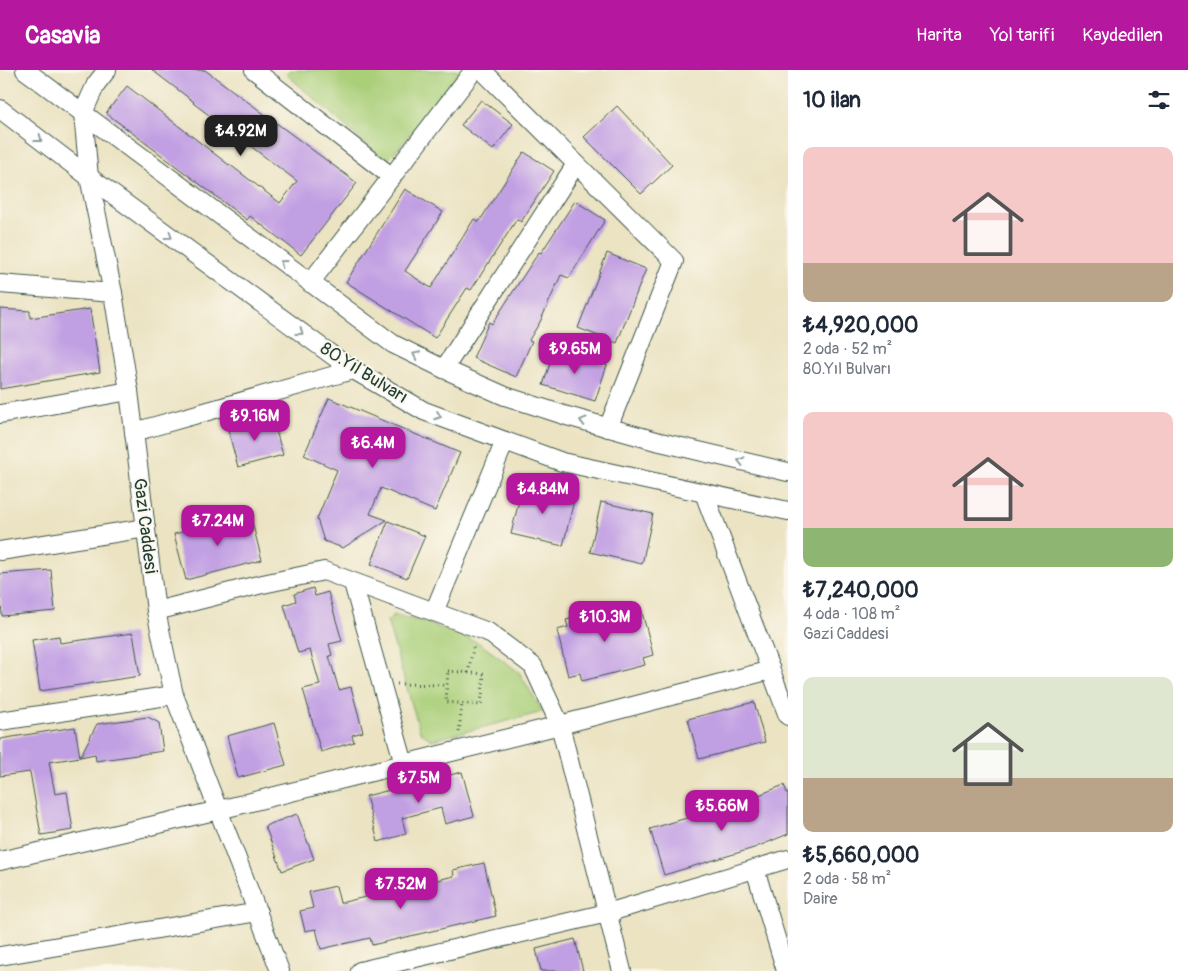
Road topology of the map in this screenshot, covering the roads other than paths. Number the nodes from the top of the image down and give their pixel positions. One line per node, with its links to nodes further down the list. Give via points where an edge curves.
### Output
1 (25, 70): 7 (street)
2 (107, 70): 7 (street)
3 (254, 70): 9 (street)
4 (474, 70): 9 (street)
5 (482, 70): 8 (street)
6 (0, 109): 10 (street, 80.Yıl Bulvarı, one-way to 10)
7 (82, 113): 10 (street, Gazi Caddesi); 11 (street, one-way to 7)
8 (576, 164): 14 (street); 18 (street, via 674,261)
9 (392, 176): 11 (street)
10 (89, 177): 13 (street, Gazi Caddesi); 15 (street, 80.Yıl Bulvarı, one-way to 15)
11 (310, 283): 14 (street, one-way to 11, via 393,344)
12 (0, 284): 13 (street)
13 (113, 293): 16 (street, Gazi Caddesi)
14 (444, 369): 18 (street, one-way to 14, via 506,396)
15 (353, 370): 19 (street); 20 (street, 80.Yıl Bulvarı, one-way to 20, via 424,411)
16 (128, 390): 17 (street); 19 (street, Gazi Caddesi)
17 (0, 414)
18 (608, 428): 21 (street, one-way to 18)
19 (134, 432): 24 (street, Gazi Caddesi)
20 (505, 441): 22 (street, 80.Yıl Bulvarı, via 562,462); 28 (street)
21 (788, 472)
22 (704, 493): 23 (street, 80.Yıl Bulvarı); 29 (street)
23 (788, 511)
24 (146, 528): 25 (street); 27 (street, Gazi Caddesi)
25 (0, 551)
26 (353, 583): 27 (street, via 324,571); 28 (street); 34 (street)
27 (156, 611): 30 (street, Gazi Caddesi)
28 (434, 612): 33 (street, via 488,632 533,666)
29 (771, 670): 31 (street); 33 (street)
30 (174, 695): 32 (street); 35 (street, Gazi Caddesi)
31 (788, 716)
32 (0, 721)
33 (560, 725): 34 (street); 40 (street)
34 (404, 764): 35 (street)
35 (219, 810): 37 (street); 39 (street, Gazi Caddesi)
36 (788, 859): 38 (street)
37 (0, 861)
38 (755, 868): 40 (street); 45 (street)
39 (258, 912): 41 (street); 42 (street, Gazi Caddesi)
40 (607, 914): 43 (street); 44 (street)
41 (0, 956)
42 (280, 971)
43 (360, 971)
44 (622, 971)
45 (786, 971)

